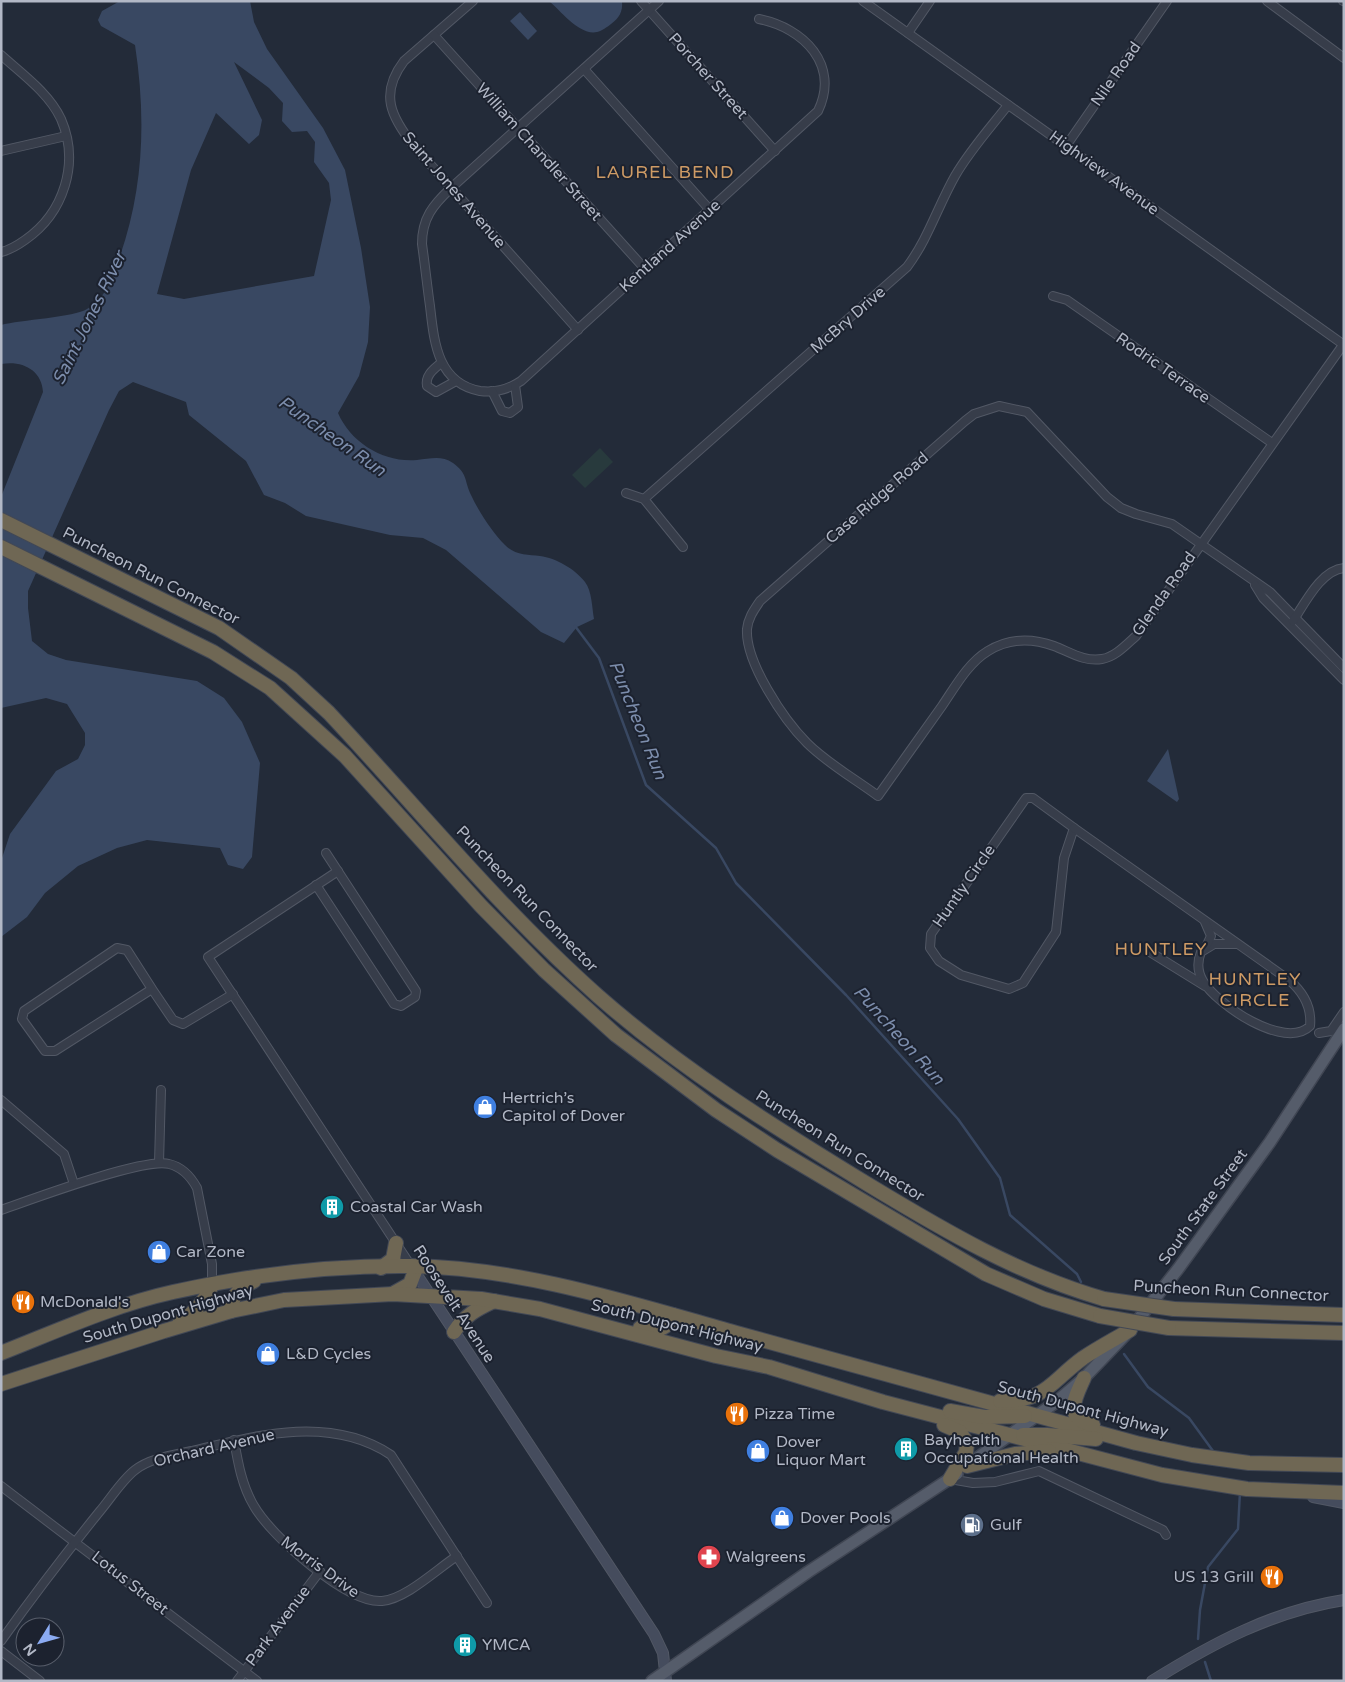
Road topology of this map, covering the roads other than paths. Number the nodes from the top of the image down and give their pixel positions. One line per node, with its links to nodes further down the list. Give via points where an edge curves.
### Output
1 (473, 1): 11 (street, Saint Jones Avenue)
2 (641, 1): 8 (street, Porcher Street)
3 (660, 1): 8 (street)
4 (864, 1): 10 (street, Highview Avenue)
5 (930, 1): 10 (street)
6 (1167, 1): 18 (street, Nile Road)
7 (1266, 1): 13 (street)
8 (649, 10): 14 (street); 20 (street, Porcher Street)
9 (760, 19): 20 (street, Kentland Avenue, via 778,23 807,44 821,62 826,86 818,111)
10 (908, 33): 15 (street, Highview Avenue)
11 (434, 35): 16 (street, William Chandler Street); 21 (street, Saint Jones Avenue, via 397,71 390,103 402,130)
12 (1, 55): 17 (street, via 46,97 61,119)
13 (1344, 58)
14 (584, 69): 16 (street, Kentland Avenue); 22 (street)
15 (1008, 105): 18 (street, Highview Avenue); 34 (street, McBry Drive, via 960,169 921,248 907,267)
16 (518, 128): 21 (street, Kentland Avenue); 24 (street, William Chandler Street)
17 (66, 136): 19 (street); 23 (street, via 69,167 61,199 32,235)
18 (1066, 146): 27 (street, Highview Avenue)
19 (1, 151)
20 (775, 151): 22 (street, Kentland Avenue)
21 (451, 188): 26 (street, Saint Jones Avenue); 28 (street, Kentland Avenue, via 426,216 422,244 434,342)
22 (710, 210): 24 (street, Kentland Avenue)
23 (1, 252)
24 (645, 269): 26 (street, Kentland Avenue)
25 (1053, 296): 32 (street, Rodric Terrace, via 1067,300)
26 (578, 330): 30 (street, Kentland Avenue)
27 (1344, 345): 32 (street, Glenda Road)
28 (441, 363): 29 (street, Kentland Avenue); 29 (street, via 429,374 427,386 436,392)
29 (456, 381): 31 (street, Kentland Avenue, via 467,388)
30 (515, 385): 31 (street, Kentland Avenue); 31 (street, via 518,407 510,413 502,411)
31 (492, 391)
32 (1272, 444): 36 (street, Glenda Road)
33 (626, 492): 34 (street)
34 (644, 499): 38 (street)
35 (1, 520): 78 (highway, Puncheon Run Connector, bridge, via 219,628 290,678 334,719 543,945 598,996 684,1066 772,1126 976,1248 1029,1273 1104,1298 1174,1309)
36 (1200, 543): 40 (street, Case Ridge Road); 45 (street, Glenda Road, via 1136,636 1116,653 1102,659 1086,658 1055,646 1023,640 1005,643 978,658); 45 (street, Case Ridge Road, via 1172,524 1121,508 1027,412 999,406 974,414 965,421 760,601 747,627 753,659 795,728 820,754)
37 (1, 547): 82 (highway, bridge, via 213,652 252,676 284,700 345,756 538,965 616,1035 684,1088 776,1150 969,1265 1044,1299 1100,1316 1169,1328)
38 (683, 547)
39 (1344, 568): 41 (street, via 1330,572 1323,579)
40 (1254, 583): 41 (street, via 1270,592); 42 (street)
41 (1296, 617): 42 (street); 43 (street)
42 (1290, 625): 44 (street)
43 (1344, 668)
44 (1344, 680)
45 (878, 796)
46 (1074, 828): 46 (street, Huntly Circle, via 1064,858 1056,932 1023,984 1009,989 961,975 939,961 930,948 931,934 1022,801 1033,798); 50 (street, Huntly Circle)
47 (326, 853): 48 (street)
48 (338, 871): 49 (street); 49 (street, via 416,991 415,997 401,1006 394,1004)
49 (316, 885): 56 (street, Roosevelt Avenue, via 208,957)
50 (1201, 917): 51 (street, Huntly Circle); 52 (street, via 1211,932)
51 (1237, 944): 52 (street, via 1220,943); 58 (street, Huntly Circle, via 1295,985 1308,1006)
52 (1206, 947): 54 (street, via 1197,966)
53 (1150, 952): 54 (street)
54 (1208, 988): 58 (street, via 1269,1031 1288,1034 1302,1032)
55 (152, 989): 55 (street, via 55,1051 45,1051 22,1019 24,1012 117,948 127,950); 56 (street, via 173,1020 182,1024)
56 (233, 994): 67 (street, Roosevelt Avenue)
57 (1344, 1012): 60 (street, via 1331,1031)
58 (1310, 1026): 60 (street)
59 (1344, 1029): 61 (main road, South State Street)
60 (1320, 1033): 61 (street)
61 (1334, 1043): 79 (main road, South State Street, via 1264,1150)
62 (162, 1090): 64 (street)
63 (1, 1100): 65 (street, via 64,1154)
64 (159, 1163): 65 (street); 71 (street, via 180,1169 198,1188 212,1264)
65 (74, 1184): 66 (street)
66 (1, 1210)
67 (396, 1243): 68 (highway, via 393,1259); 69 (street, Roosevelt Avenue)
68 (381, 1268): 69 (highway, South Dupont Highway); 70 (highway, South Dupont Highway, via 293,1272)
69 (413, 1269): 72 (highway, via 410,1284); 73 (street, Roosevelt Avenue); 77 (highway, South Dupont Highway, via 496,1273)
70 (261, 1277): 71 (highway, South Dupont Highway); 75 (highway, via 243,1286 231,1302)
71 (212, 1285): 80 (highway, via 196,1311); 83 (highway, South Dupont Highway, via 171,1293 98,1316)
72 (394, 1294): 73 (highway, South Dupont Highway); 75 (highway, South Dupont Highway, via 284,1300)
73 (430, 1295): 74 (highway, South Dupont Highway); 81 (street, Roosevelt Avenue)
74 (494, 1301): 76 (highway, South Dupont Highway); 81 (highway, via 473,1310)
75 (231, 1311): 80 (highway, South Dupont Highway)
76 (553, 1312): 77 (highway, via 584,1314 648,1330 666,1328); 84 (highway, South Dupont Highway)
77 (673, 1315): 87 (highway, South Dupont Highway)
78 (1344, 1315)
79 (1130, 1330): 85 (main road, South State Street); 87 (highway, via 1083,1358 1041,1394 1016,1400)
80 (164, 1331): 86 (highway, South Dupont Highway)
81 (454, 1332): 111 (street, Roosevelt Avenue, via 659,1642)
82 (1344, 1333)
83 (1, 1353)
84 (769, 1367): 88 (highway, South Dupont Highway); 89 (highway, via 979,1416)
85 (1084, 1378): 89 (main road, South State Street); 94 (highway, via 1073,1402 1074,1412 1082,1421)
86 (1, 1384)
87 (978, 1399): 89 (highway, South Dupont Highway)
88 (883, 1402): 90 (highway, South Dupont Highway); 97 (highway, via 964,1435 967,1447)
89 (1036, 1416): 90 (main road, South State Street); 92 (highway, South Dupont Highway)
90 (1008, 1436): 92 (highway, via 1054,1435); 93 (highway, South Dupont Highway); 96 (main road, South State Street)
91 (234, 1440): 103 (street, Orchard Avenue, via 155,1460 134,1470); 104 (street, Orchard Avenue, via 308,1431 349,1437 380,1448 399,1464); 105 (street, Morris Drive, via 246,1490 263,1520 286,1545)
92 (1136, 1443): 94 (highway, South Dupont Highway)
93 (1064, 1451): 96 (highway, via 1015,1454); 99 (highway, South Dupont Highway, via 1196,1482)
94 (1192, 1455): 95 (highway, South Dupont Highway, via 1262,1464)
95 (1344, 1465)
96 (967, 1466): 97 (main road, South State Street)
97 (950, 1478): 102 (street, via 973,1483 995,1482 1039,1471 1163,1530); 111 (main road, South State Street, via 808,1572)
98 (1, 1486): 103 (street, Lotus Street)
99 (1290, 1492): 100 (highway, South Dupont Highway); 101 (street)
100 (1344, 1493)
101 (1344, 1503)
102 (1166, 1535)
103 (75, 1541): 108 (street, Orchard Avenue); 110 (street, Lotus Street)
104 (457, 1556): 105 (street, Morris Drive, via 403,1594 381,1601 360,1598); 107 (street, Orchard Avenue)
105 (320, 1571): 110 (street, Park Avenue)
106 (1344, 1600): 116 (street, via 1258,1622)
107 (487, 1603)
108 (1, 1641)
109 (1, 1651): 112 (street)
110 (244, 1671): 113 (street, Park Avenue); 114 (street, Lotus Street)
111 (665, 1676): 115 (main road, South State Street)
112 (40, 1681)
113 (237, 1681)
114 (257, 1681)
115 (652, 1681)
116 (1152, 1681)

